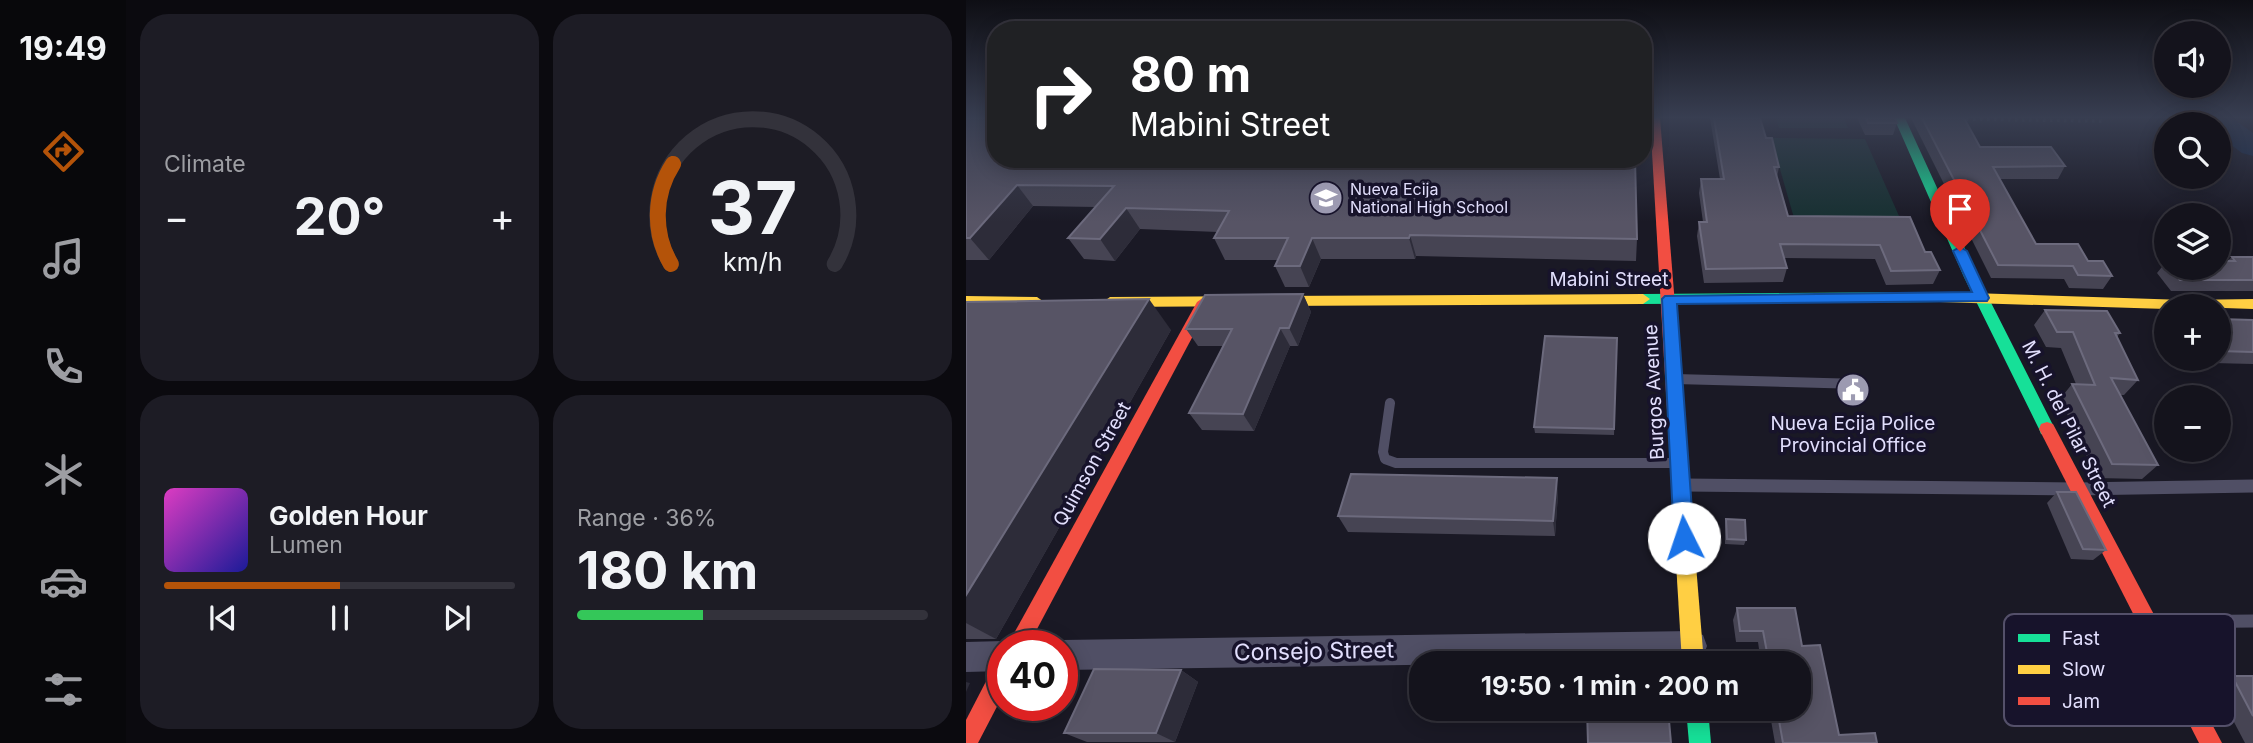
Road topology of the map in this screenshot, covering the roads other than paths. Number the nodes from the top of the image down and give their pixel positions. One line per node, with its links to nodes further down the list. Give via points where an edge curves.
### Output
1 (1658, 153): 4 (main road, Burgos Avenue)
2 (1915, 153): 3 (main road, M. H. del Pilar Street)
3 (1982, 298): 4 (main road, Mabini Street); 9 (main road, Mabini Street); 16 (main road, M. H. del Pilar Street)
4 (1670, 299): 8 (main road, Mabini Street); 10 (main road, Burgos Avenue)
5 (966, 301): 6 (main road)
6 (1047, 302)
7 (1087, 302): 8 (main road, Mabini Street)
8 (1204, 302): 20 (main road, Quimson Street)
9 (2253, 304)
10 (1674, 379): 11 (lane); 13 (main road, Burgos Avenue)
11 (1861, 384)
12 (1390, 403): 13 (lane, via 1383,452 1385,459 1396,463)
13 (1679, 463): 14 (main road, Burgos Avenue)
14 (1680, 484): 16 (lane); 21 (main road, Burgos Avenue)
15 (2253, 486): 16 (lane)
16 (2077, 489): 17 (main road, M. H. del Pilar Street)
17 (2145, 614)
18 (2235, 621): 19 (lane)
19 (2253, 621)
20 (1026, 630)
21 (1693, 651)
22 (1409, 654): 23 (street, Consejo Street)
23 (1078, 655)
24 (987, 656): 25 (street)
25 (966, 657)
26 (987, 703): 29 (main road)
27 (1698, 721): 30 (main road)
28 (2202, 726): 31 (main road, M. H. del Pilar Street)
29 (966, 743)
30 (1700, 743)
31 (2211, 743)

